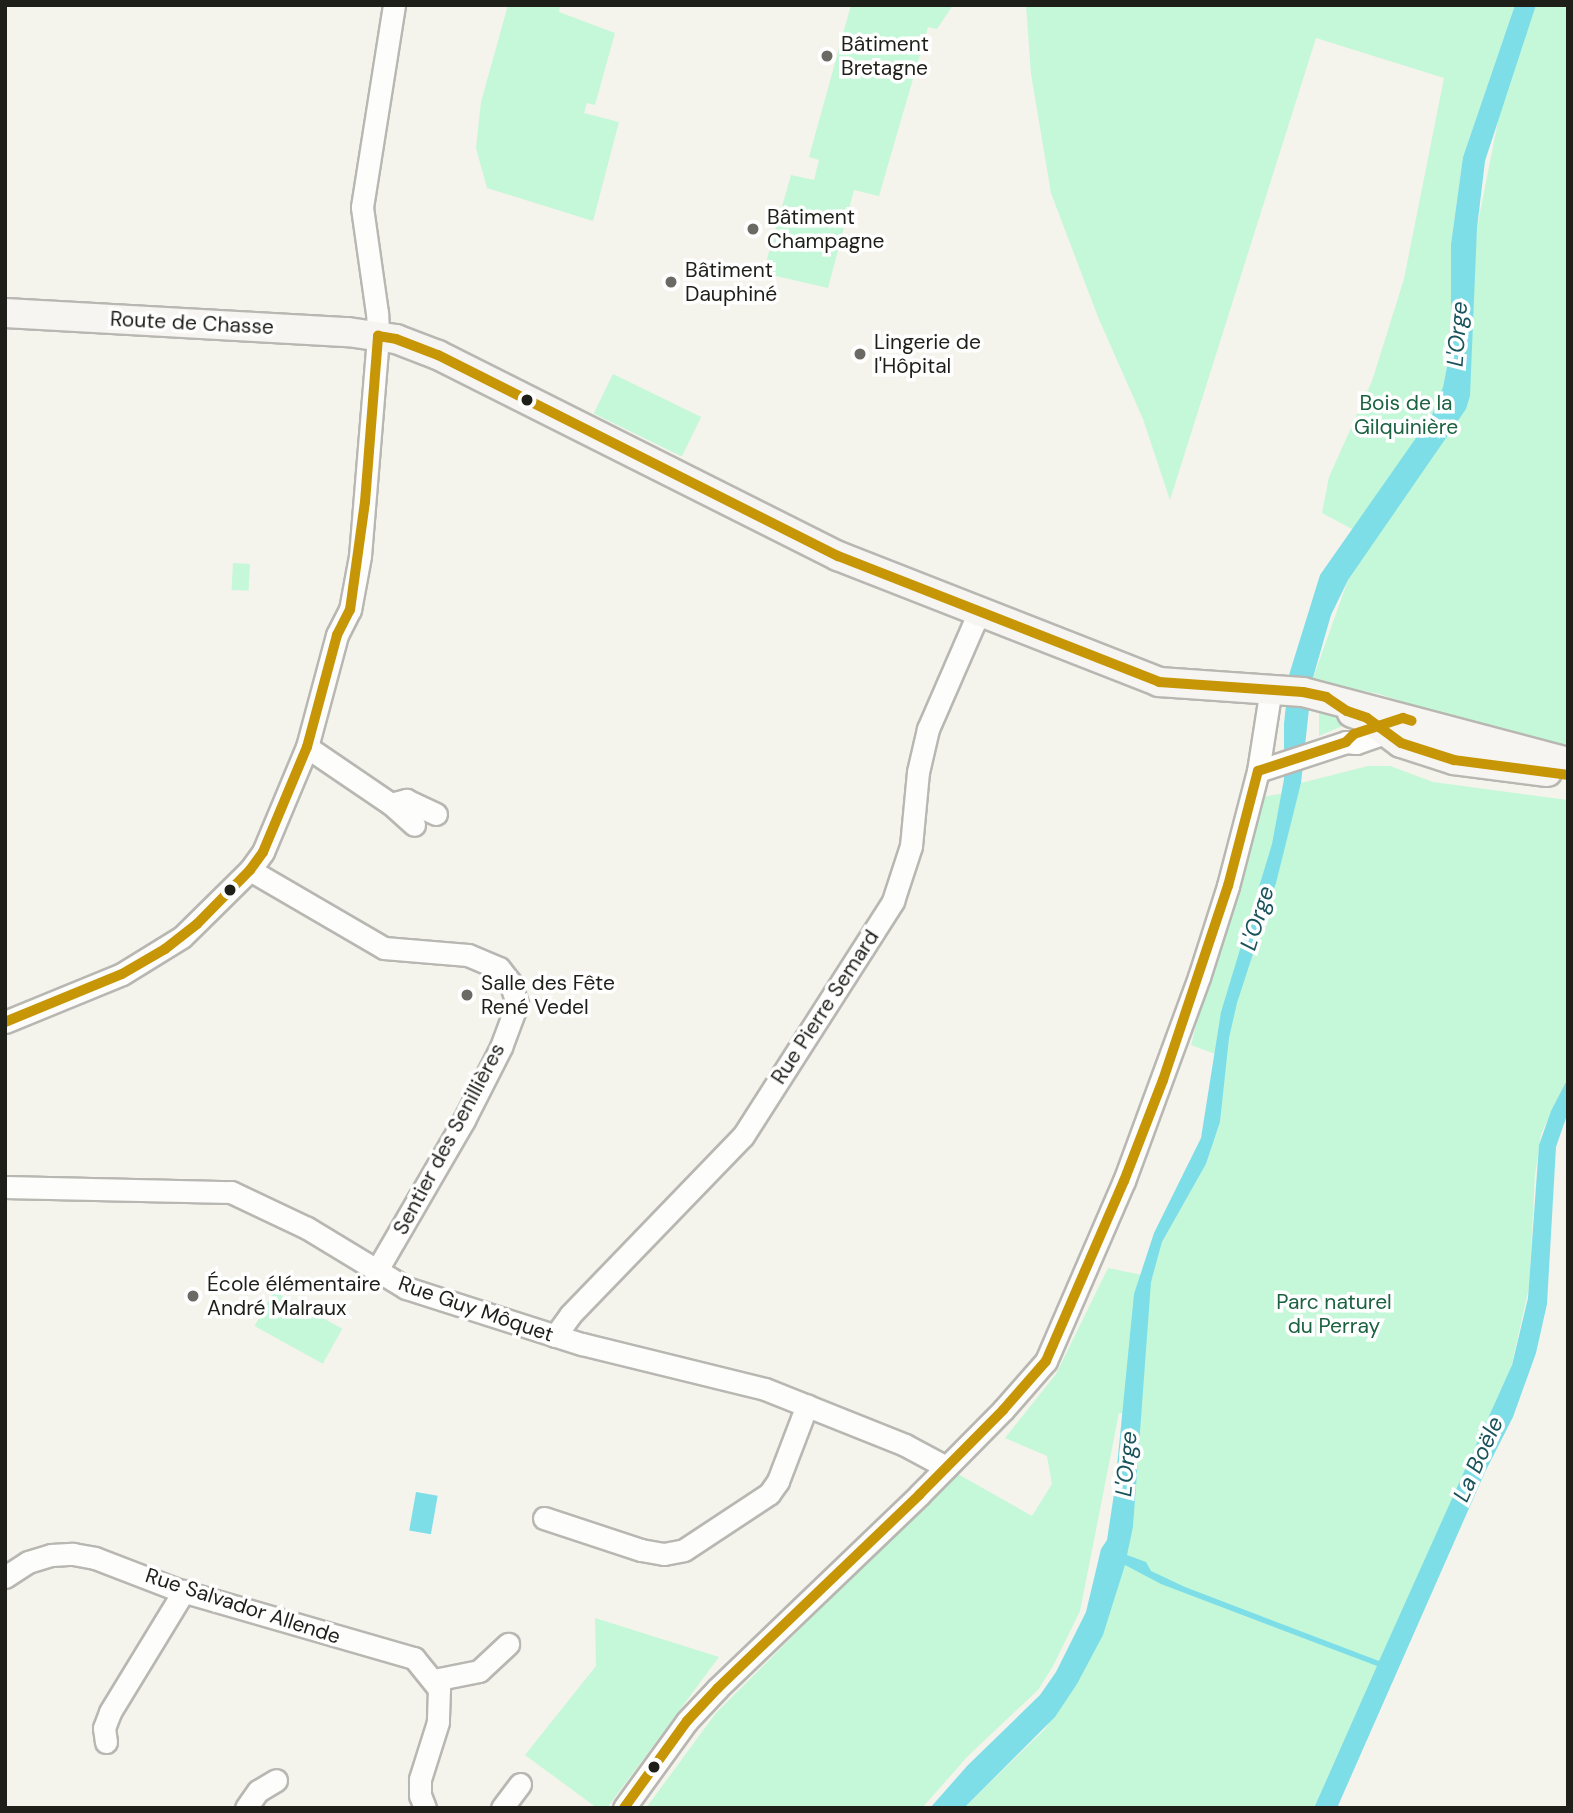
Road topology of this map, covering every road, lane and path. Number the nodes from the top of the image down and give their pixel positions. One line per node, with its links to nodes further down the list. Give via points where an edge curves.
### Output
1 (394, 5): 3 (street, via 362,207)
2 (5, 313): 3 (main road, Route de Chasse)
3 (377, 336): 4 (main road, Route de Chasse, via 438,355 838,556); 7 (street, via 360,556 350,610 337,635)
4 (978, 614): 5 (main road, Route de Chasse, via 1158,682); 18 (street, Rue Pierre Semard, via 928,729 918,772 911,846 893,901 743,1136)
5 (1275, 688): 6 (main road, Route de Chasse, via 1319,695); 9 (street)
6 (1389, 726): 8 (main road); 9 (street, via 1354,734 1339,744); 10 (main road, via 1401,743 1454,760)
7 (307, 747): 11 (street); 14 (street, via 272,835)
8 (1568, 762)
9 (1261, 770): 20 (street, via 1228,886 1163,1080 1125,1181 1046,1361)
10 (1568, 775)
11 (391, 804): 12 (street, via 407,800); 13 (street)
12 (436, 814)
13 (414, 825)
14 (250, 870): 15 (street, via 165,949 122,974); 17 (street, Sentier des Senillières, via 384,948 486,961 510,982 517,1004 464,1120)
15 (8, 1018)
16 (5, 1187): 17 (street, Rue Guy Môquet, via 231,1192 307,1228)
17 (376, 1272): 18 (street, Rue Guy Môquet, via 406,1288)
18 (555, 1336): 19 (street, Rue Guy Môquet, via 765,1389)
19 (807, 1405): 20 (street, Rue Guy Môquet); 21 (street, via 769,1494 684,1550 664,1554 641,1550)
20 (946, 1467): 32 (street, via 718,1688 687,1721)
21 (544, 1518)
22 (5, 1577): 23 (street, Rue Salvador Allende, via 28,1562 73,1553 113,1562)
23 (184, 1591): 25 (street, Rue Salvador Allende, via 414,1658); 26 (street, via 110,1712 104,1728)
24 (508, 1644): 25 (street, via 479,1671)
25 (433, 1680): 30 (street, via 440,1706 420,1779)
26 (106, 1742)
27 (276, 1780): 29 (street, via 258,1791)
28 (520, 1784): 31 (street)
29 (246, 1808)
30 (425, 1808)
31 (502, 1808)
32 (624, 1808)

